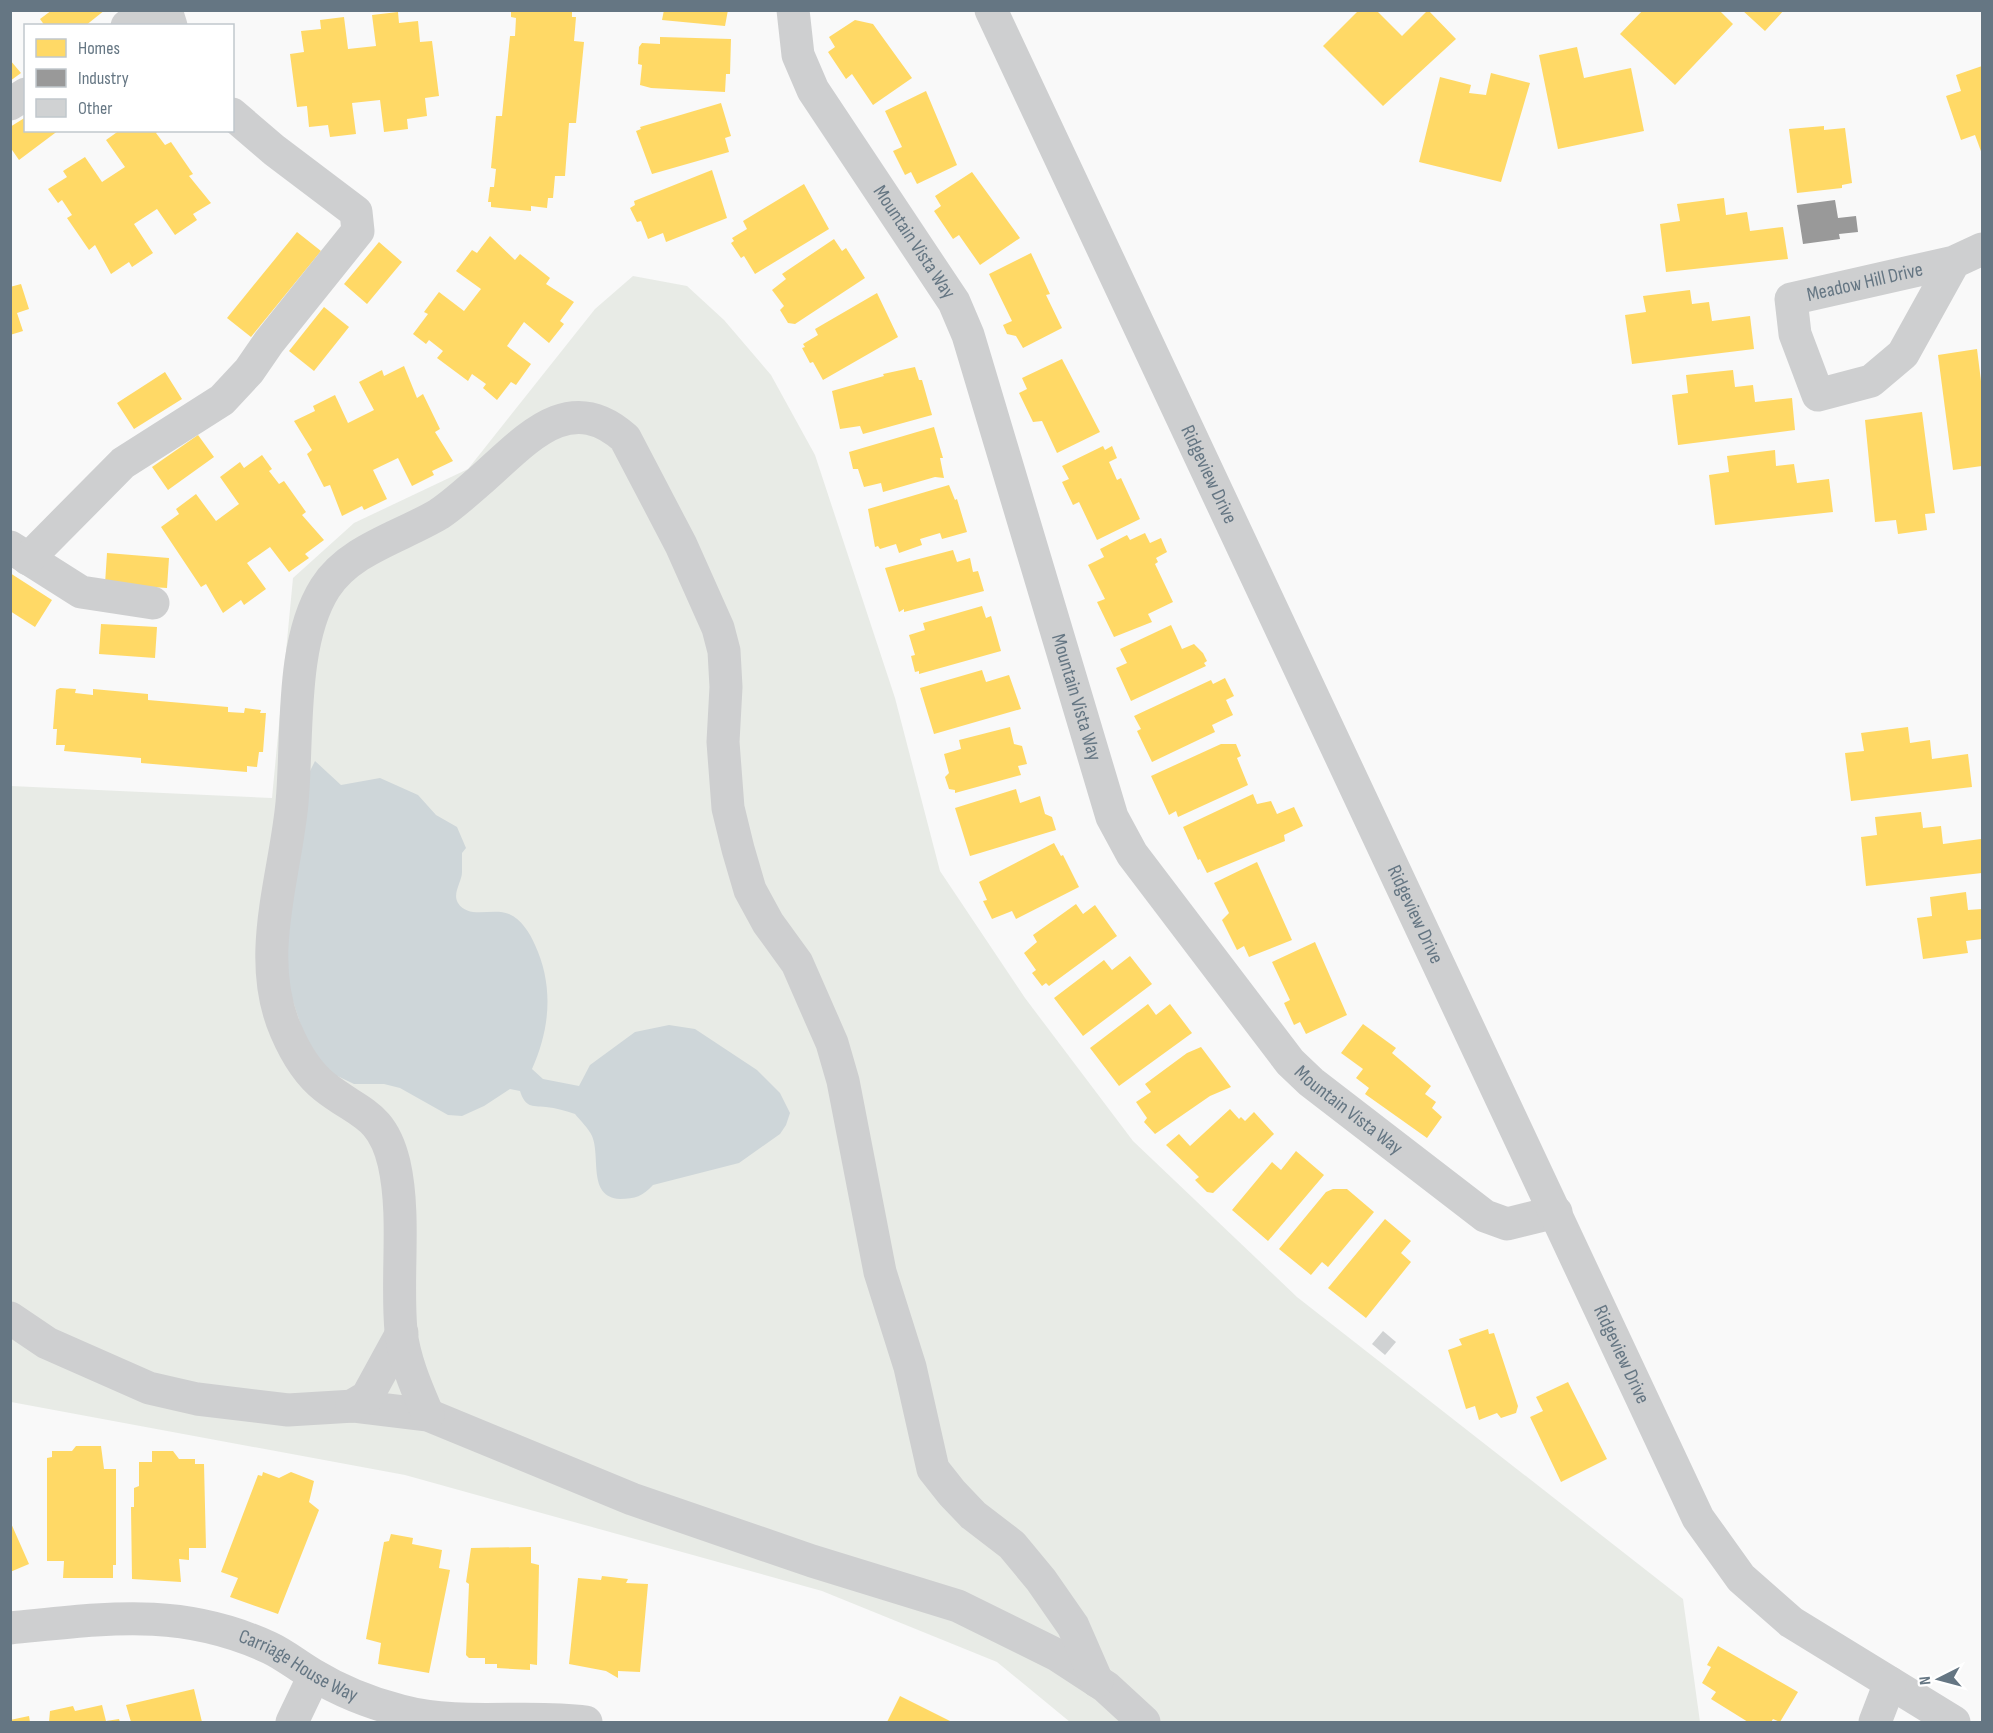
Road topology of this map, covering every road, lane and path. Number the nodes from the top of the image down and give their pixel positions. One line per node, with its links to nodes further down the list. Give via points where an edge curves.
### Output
1 (149, 10): 4 (street)
2 (793, 10): 11 (street, Mountain Vista Way, via 798,55 813,90 954,302 968,335 1112,817 1132,854 1290,1062 1311,1082 1485,1216 1507,1224)
3 (991, 10): 11 (street, Ridgeview Drive)
4 (130, 24)
5 (24, 95): 6 (street)
6 (10, 104)
7 (234, 116): 9 (street, via 356,212 358,231 222,400 123,463)
8 (1968, 255): 8 (street, Meadow Hill Drive, via 1791,299 1795,334 1818,395 1871,381 1903,354)
9 (19, 553): 10 (street, via 81,592)
10 (153, 603)
11 (1556, 1212): 19 (street, Ridgeview Drive, via 1676,1474 1718,1549 1741,1578 1791,1622)
12 (10, 1318): 14 (street, via 47,1343 149,1388 243,1406 288,1410)
13 (402, 1333): 14 (street, via 367,1397); 15 (street, via 416,1388); 18 (street, via 394,1162 384,1135 367,1114 310,1073 284,1028 274,987 272,935 292,805 301,655 316,605 339,572 382,543 441,513 553,422 577,416 595,419 625,438 681,545 718,628 724,651 723,742 728,808 738,849 750,890 797,963 832,1043 880,1272 913,1376 933,1469 973,1515 1012,1545 1041,1580 1073,1626)
14 (352, 1406): 15 (street)
15 (428, 1415): 18 (street, via 632,1499 958,1606 1057,1655)
16 (10, 1628): 17 (street, Carriage House Way, via 130,1617 181,1621 229,1632 271,1649)
17 (314, 1676): 20 (street); 21 (street, Carriage House Way, via 356,1696 402,1711 450,1719 549,1718)
18 (1097, 1681): 22 (street)
19 (1890, 1683): 23 (street); 24 (street, Ridgeview Drive)
20 (292, 1722)
21 (586, 1722)
22 (1144, 1722)
23 (1875, 1722)
24 (1954, 1722)

